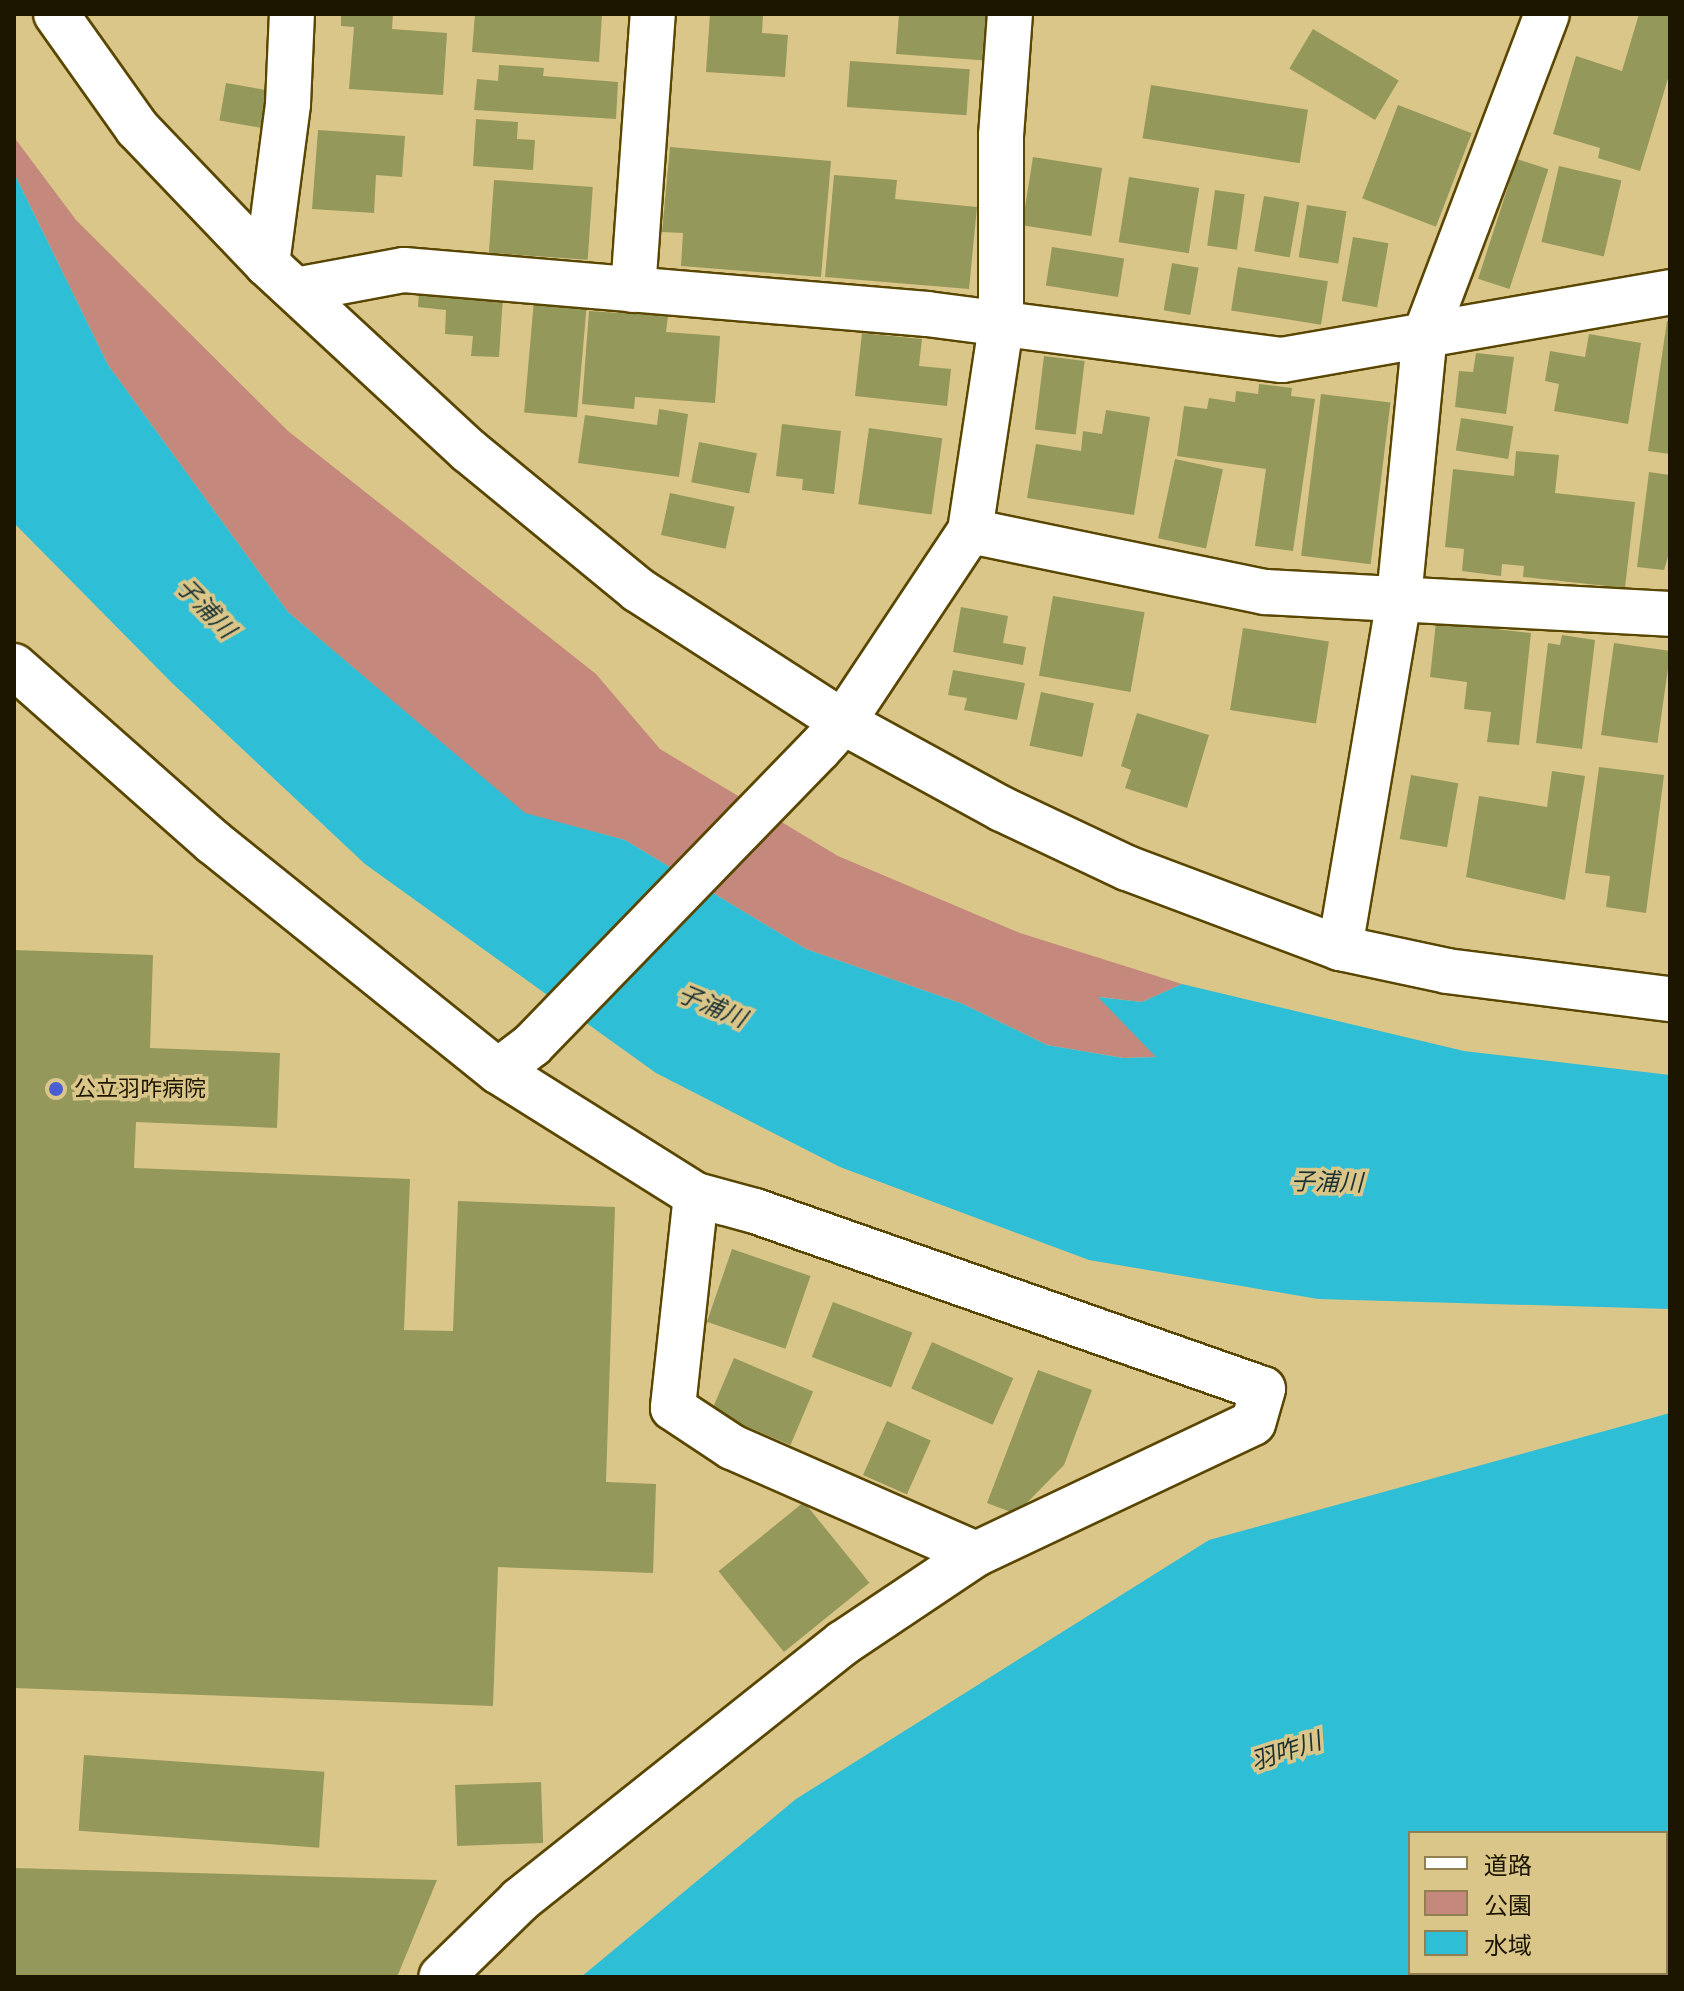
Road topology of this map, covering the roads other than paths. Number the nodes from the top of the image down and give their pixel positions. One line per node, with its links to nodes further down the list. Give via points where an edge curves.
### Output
1 (56, 14): 6 (street, via 137,128)
2 (292, 14): 6 (street)
3 (653, 14): 7 (street)
4 (1010, 14): 9 (street, via 1001,136)
5 (1547, 14): 10 (street)
6 (282, 277): 7 (street, via 404,270); 15 (street, via 469,451 638,590)
7 (633, 290): 9 (street)
8 (1670, 292): 10 (street)
9 (1001, 325): 10 (street, via 1282,360); 11 (street)
10 (1425, 335): 12 (street)
11 (970, 531): 12 (street, via 1265,592); 15 (street)
12 (1399, 598): 13 (street); 16 (street)
13 (1670, 614)
14 (14, 666): 18 (street, via 213,842)
15 (831, 736): 16 (street, via 1127,868); 18 (street, via 532,1045)
16 (1340, 948): 17 (street, via 1462,974)
17 (1670, 999)
18 (498, 1071): 19 (street)
19 (696, 1195): 20 (street, via 673,1408 732,1447); 20 (street, via 1263,1389 1253,1423)
20 (976, 1554): 21 (street, via 831,1652 520,1900)
21 (441, 1977)

